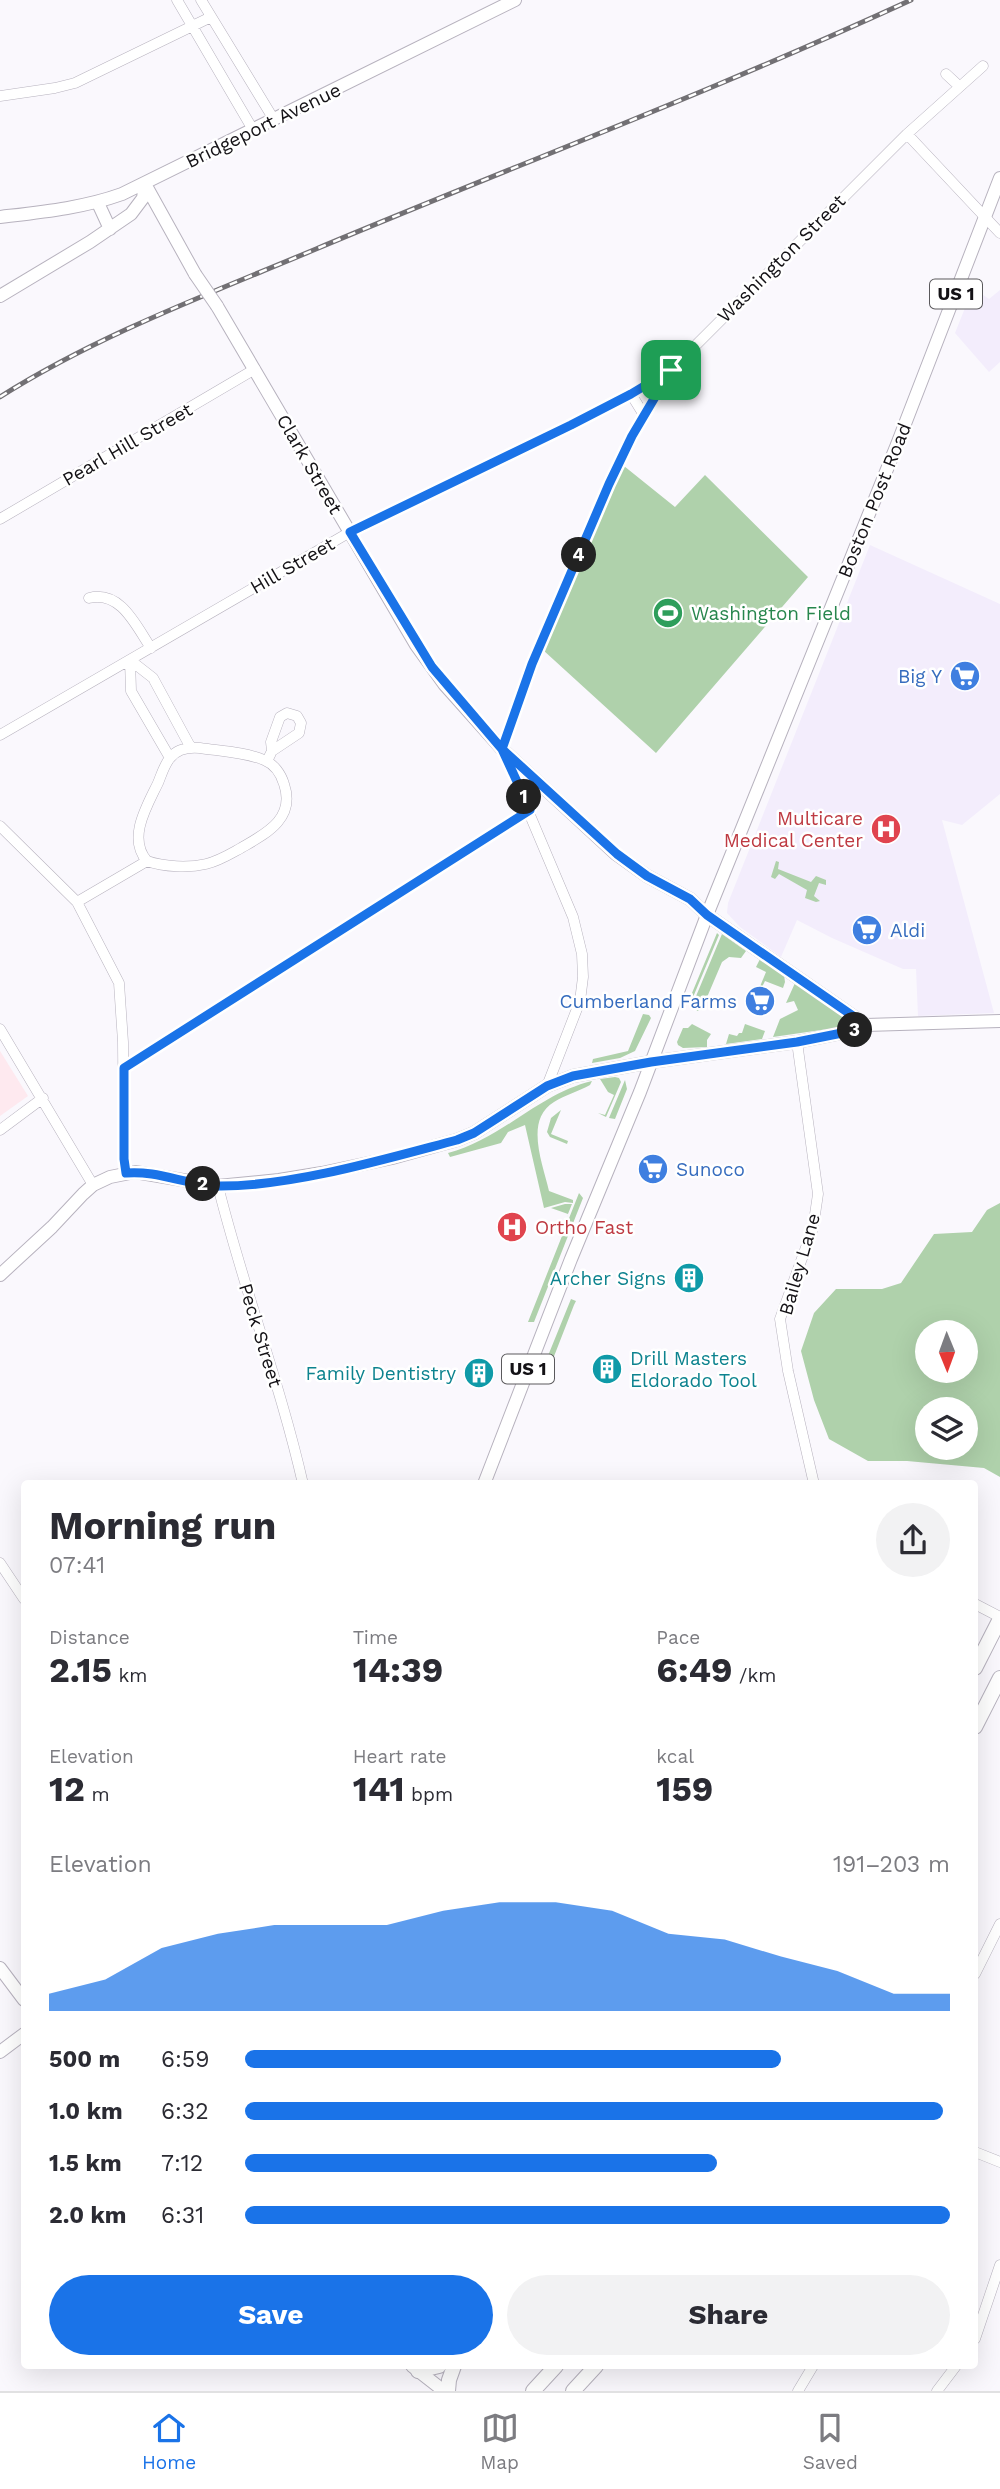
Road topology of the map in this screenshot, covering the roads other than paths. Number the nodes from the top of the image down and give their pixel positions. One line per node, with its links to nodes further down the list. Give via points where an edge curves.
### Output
1 (177, 0): 5 (street)
2 (201, 0): 4 (street)
3 (515, 0): 10 (main road, Bridgeport Avenue)
4 (211, 17): 5 (street); 10 (street)
5 (192, 27): 9 (street, via 75,83); 11 (street)
6 (983, 66): 8 (street, Washington Street)
7 (946, 74): 8 (street)
8 (960, 86): 12 (street, Washington Street)
9 (0, 96)
10 (273, 118): 11 (main road, Bridgeport Avenue)
11 (252, 128): 14 (main road, Bridgeport Avenue)
12 (907, 134): 17 (street); 22 (street, Washington Street)
13 (1000, 178): 17 (main road, Boston Post Road / US 1)
14 (145, 184): 15 (main road, Bridgeport Avenue); 18 (main road, via 135,209); 21 (main road, Clark Street, bridge)
15 (98, 203): 16 (main road, Bridgeport Avenue); 18 (main road)
16 (0, 217)
17 (986, 219): 19 (street); 41 (main road, Boston Post Road / US 1)
18 (110, 229): 20 (main road)
19 (1000, 233)
20 (0, 296)
21 (255, 369): 25 (street, Pearl Hill Street); 26 (main road, Clark Street)
22 (671, 370): 23 (street, Hill Street); 24 (street, Washington Street)
23 (631, 394): 24 (street); 26 (street, Hill Street)
24 (644, 415): 32 (street, Washington Street, via 548,625)
25 (0, 519)
26 (350, 532): 28 (street, Hill Street); 32 (main road, Clark Street, via 432,667)
27 (89, 598): 28 (street, via 106,597 121,605)
28 (151, 648): 29 (street, Hill Street)
29 (130, 660): 30 (street, Hill Street); 31 (street, via 153,678); 34 (street, via 131,691)
30 (0, 735)
31 (191, 748): 34 (street); 35 (street)
32 (502, 749): 36 (main road); 37 (street, Clark Street)
33 (272, 751): 35 (street)
34 (170, 758): 39 (street, via 141,822 139,845)
35 (267, 761): 39 (street, via 281,776 286,792 284,815 274,828 203,865)
36 (542, 785): 37 (street); 41 (main road, via 617,854 690,899)
37 (527, 805): 47 (street); 48 (street, Clark Street, via 573,917 583,966 580,1001)
38 (0, 826): 40 (street)
39 (147, 861): 40 (street)
40 (77, 902): 47 (street, via 119,983)
41 (707, 915): 43 (main road); 46 (main road, Boston Post Road / US 1)
42 (1000, 1021): 43 (main road)
43 (866, 1025): 45 (main road)
44 (0, 1029): 49 (street)
45 (797, 1042): 46 (main road); 57 (street, Bailey Lane, via 818,1194 813,1228 780,1319)
46 (651, 1062): 48 (main road, via 586,1072); 56 (main road, Boston Post Road / US 1)
47 (124, 1068): 51 (street)
48 (547, 1086): 53 (main road, via 457,1140 322,1173)
49 (43, 1098): 50 (street); 52 (street)
50 (0, 1130)
51 (126, 1173): 52 (main road); 53 (main road)
52 (93, 1185): 54 (main road)
53 (218, 1186): 55 (street, Peck Street)
54 (0, 1275)
55 (302, 1480)
56 (486, 1480)
57 (813, 1480)
58 (0, 1563): 59 (street)
59 (21, 1594)
60 (978, 1606): 61 (street)
61 (998, 1621): 62 (highway)
62 (978, 1662)
63 (1000, 1678): 64 (highway)
64 (978, 1721)
65 (1000, 1924): 67 (street)
66 (0, 1968): 68 (main road)
67 (978, 1968)
68 (6, 1981): 69 (main road)
69 (21, 1997)
70 (21, 2036): 71 (main road)
71 (0, 2052)
72 (978, 2153): 73 (street)
73 (1000, 2162)
74 (1000, 2265): 75 (street)
75 (978, 2330)
76 (416, 2369): 82 (main road)
77 (453, 2369): 82 (highway)
78 (553, 2369): 83 (highway)
79 (593, 2369): 84 (highway)
80 (811, 2369): 85 (street)
81 (954, 2369): 86 (street)
82 (446, 2391)
83 (533, 2391)
84 (575, 2391)
85 (798, 2391)
86 (937, 2391)

